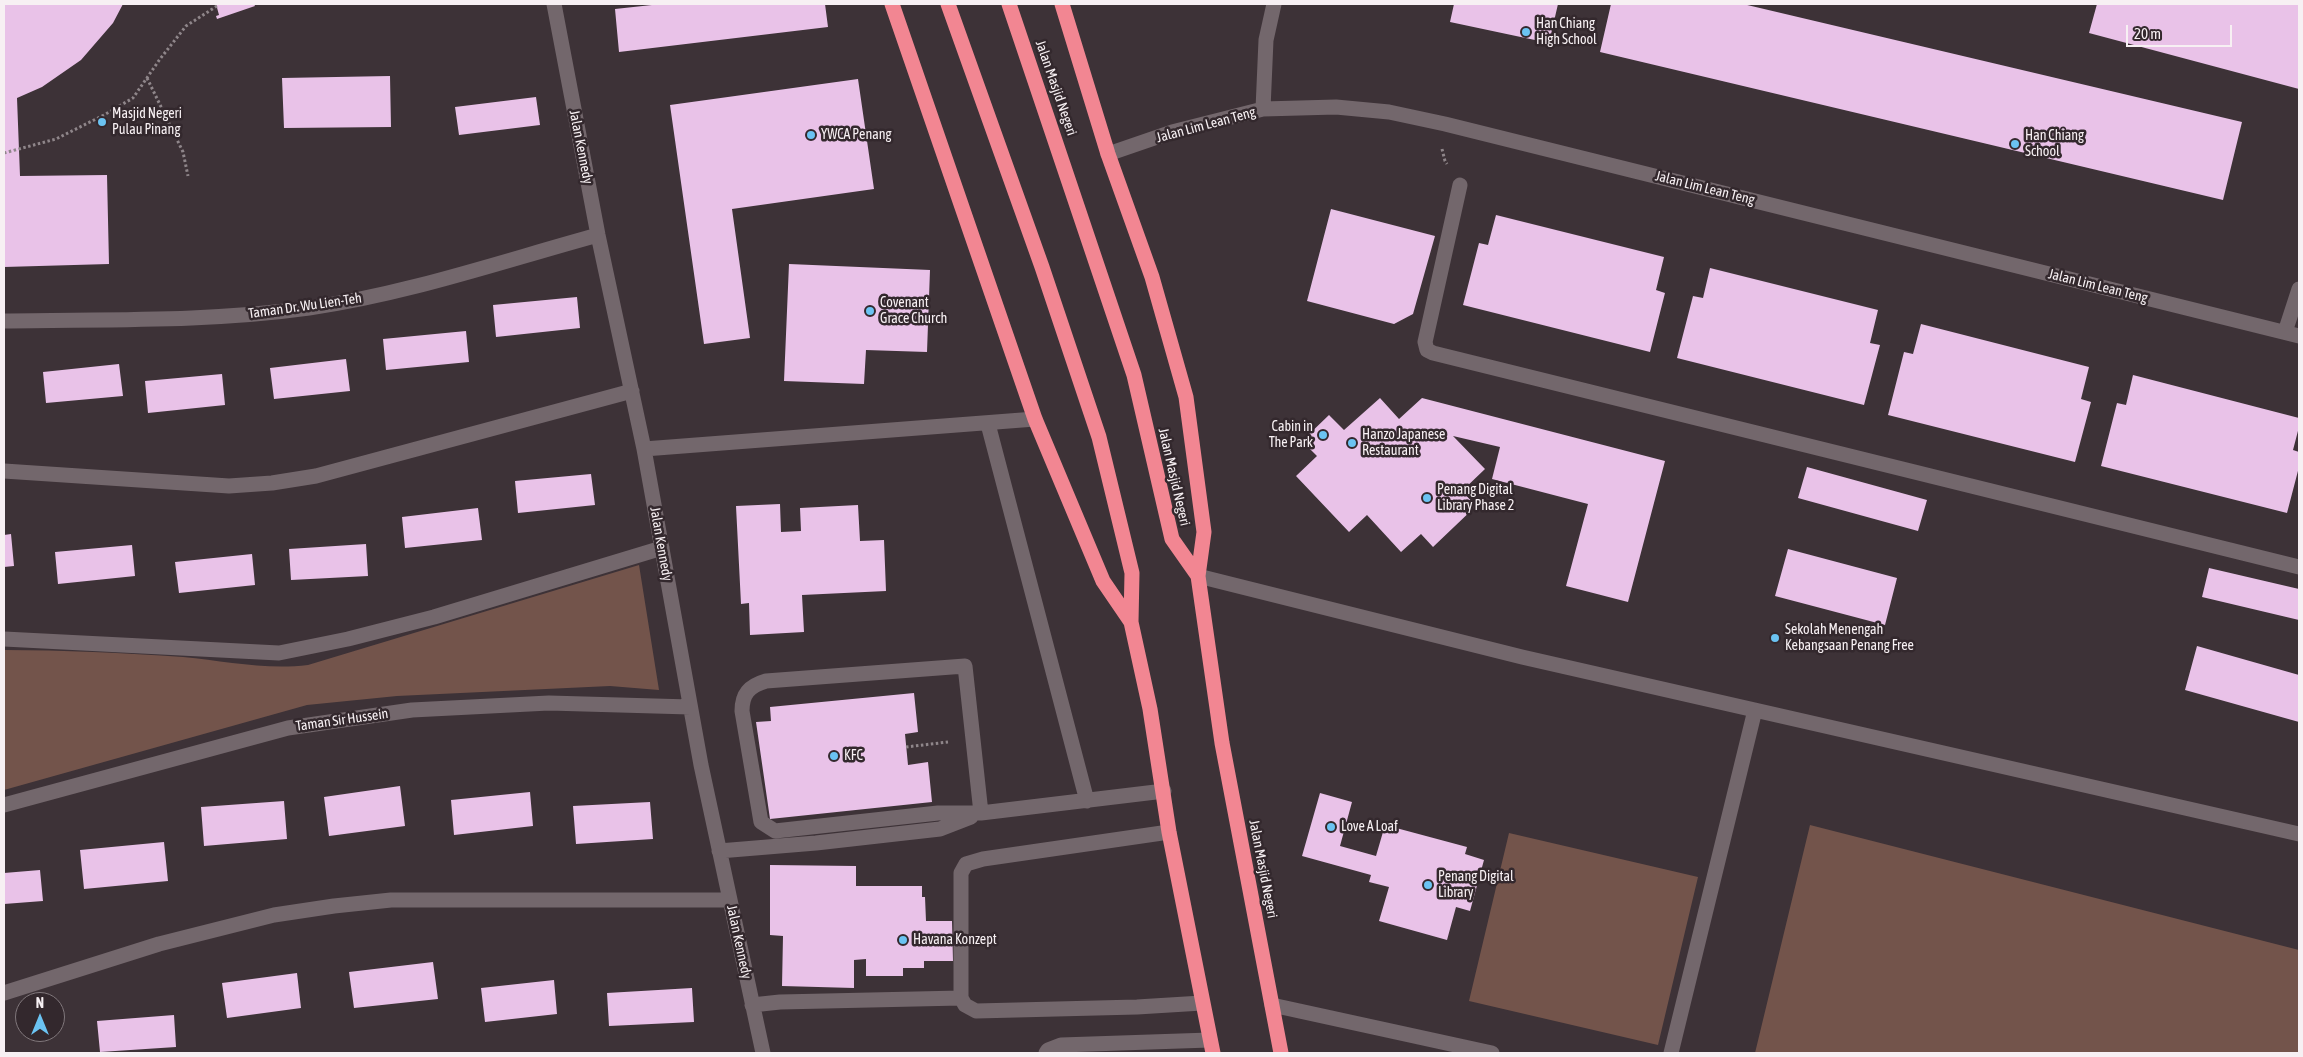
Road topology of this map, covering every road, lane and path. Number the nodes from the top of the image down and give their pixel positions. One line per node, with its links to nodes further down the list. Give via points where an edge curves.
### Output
1 (554, 4): 15 (street, Jalan Kennedy)
2 (892, 4): 20 (highway)
3 (948, 4): 27 (highway, via 1099,438 1132,573)
4 (1009, 4): 26 (highway, Jalan Masjid Negeri, via 1134,375 1172,539)
5 (1062, 4): 12 (highway)
6 (1274, 4): 9 (street, via 1266,40)
7 (216, 6): 8 (path, via 186,26)
8 (147, 77): 11 (path, via 132,98 104,116 56,139); 13 (path, via 183,152)
9 (1263, 109): 10 (street, Jalan Lim Lean Teng, via 1336,107 1389,112); 12 (street, Jalan Lim Lean Teng, via 1197,125)
10 (1444, 124): 14 (path, via 1444,161 1458,174); 18 (street, Jalan Lim Lean Teng)
11 (4, 153)
12 (1108, 154): 26 (highway, via 1152,277 1186,397 1204,532)
13 (188, 176)
14 (1460, 185): 25 (street, via 1425,342 1427,350 1433,353)
15 (598, 234): 17 (street, Taman Dr. Wu Lien-Teh, via 409,287 308,308 198,318); 19 (street, Jalan Kennedy)
16 (2299, 289): 18 (street)
17 (4, 321)
18 (2292, 334)
19 (632, 391): 22 (street, Jalan Kennedy); 23 (street, via 316,476 272,483 229,486 185,484)
20 (1035, 419): 21 (street); 27 (highway, via 1103,581)
21 (988, 424): 22 (street); 34 (street)
22 (644, 449): 24 (street, Jalan Kennedy)
23 (4, 470)
24 (662, 548): 28 (street, via 434,617 280,653); 29 (street, Jalan Kennedy)
25 (2299, 564)
26 (1198, 576): 30 (street, via 1522,657); 45 (highway, Jalan Masjid Negeri, via 1222,743)
27 (1131, 622): 33 (highway)
28 (4, 639)
29 (690, 707): 35 (street, Taman Sir Hussein, via 530,704 412,710 288,728); 39 (street, Jalan Kennedy)
30 (1755, 710): 38 (street); 51 (street)
31 (974, 740): 32 (path); 36 (street); 36 (street, via 965,666 766,681 747,691 742,701 762,822 775,831 938,813)
32 (906, 747)
33 (1164, 791): 34 (street); 37 (highway)
34 (1086, 800): 36 (street)
35 (4, 805)
36 (981, 813): 39 (street, via 940,829)
37 (1169, 832): 42 (street, via 966,864 961,873); 43 (highway)
38 (2299, 834)
39 (719, 851): 40 (street, Jalan Kennedy)
40 (730, 900): 41 (street, via 390,900 334,906 274,916 159,944); 44 (street, Jalan Kennedy)
41 (4, 994)
42 (961, 998): 43 (street, via 965,1005 976,1010); 44 (street)
43 (1202, 1003): 46 (highway)
44 (752, 1005): 47 (street, Jalan Kennedy)
45 (1272, 1005): 49 (highway, Jalan Masjid Negeri); 50 (street)
46 (1211, 1047): 48 (street, via 1061,1045)
47 (763, 1053)
48 (1046, 1053)
49 (1281, 1053)
50 (1492, 1053)
51 (1671, 1053)

